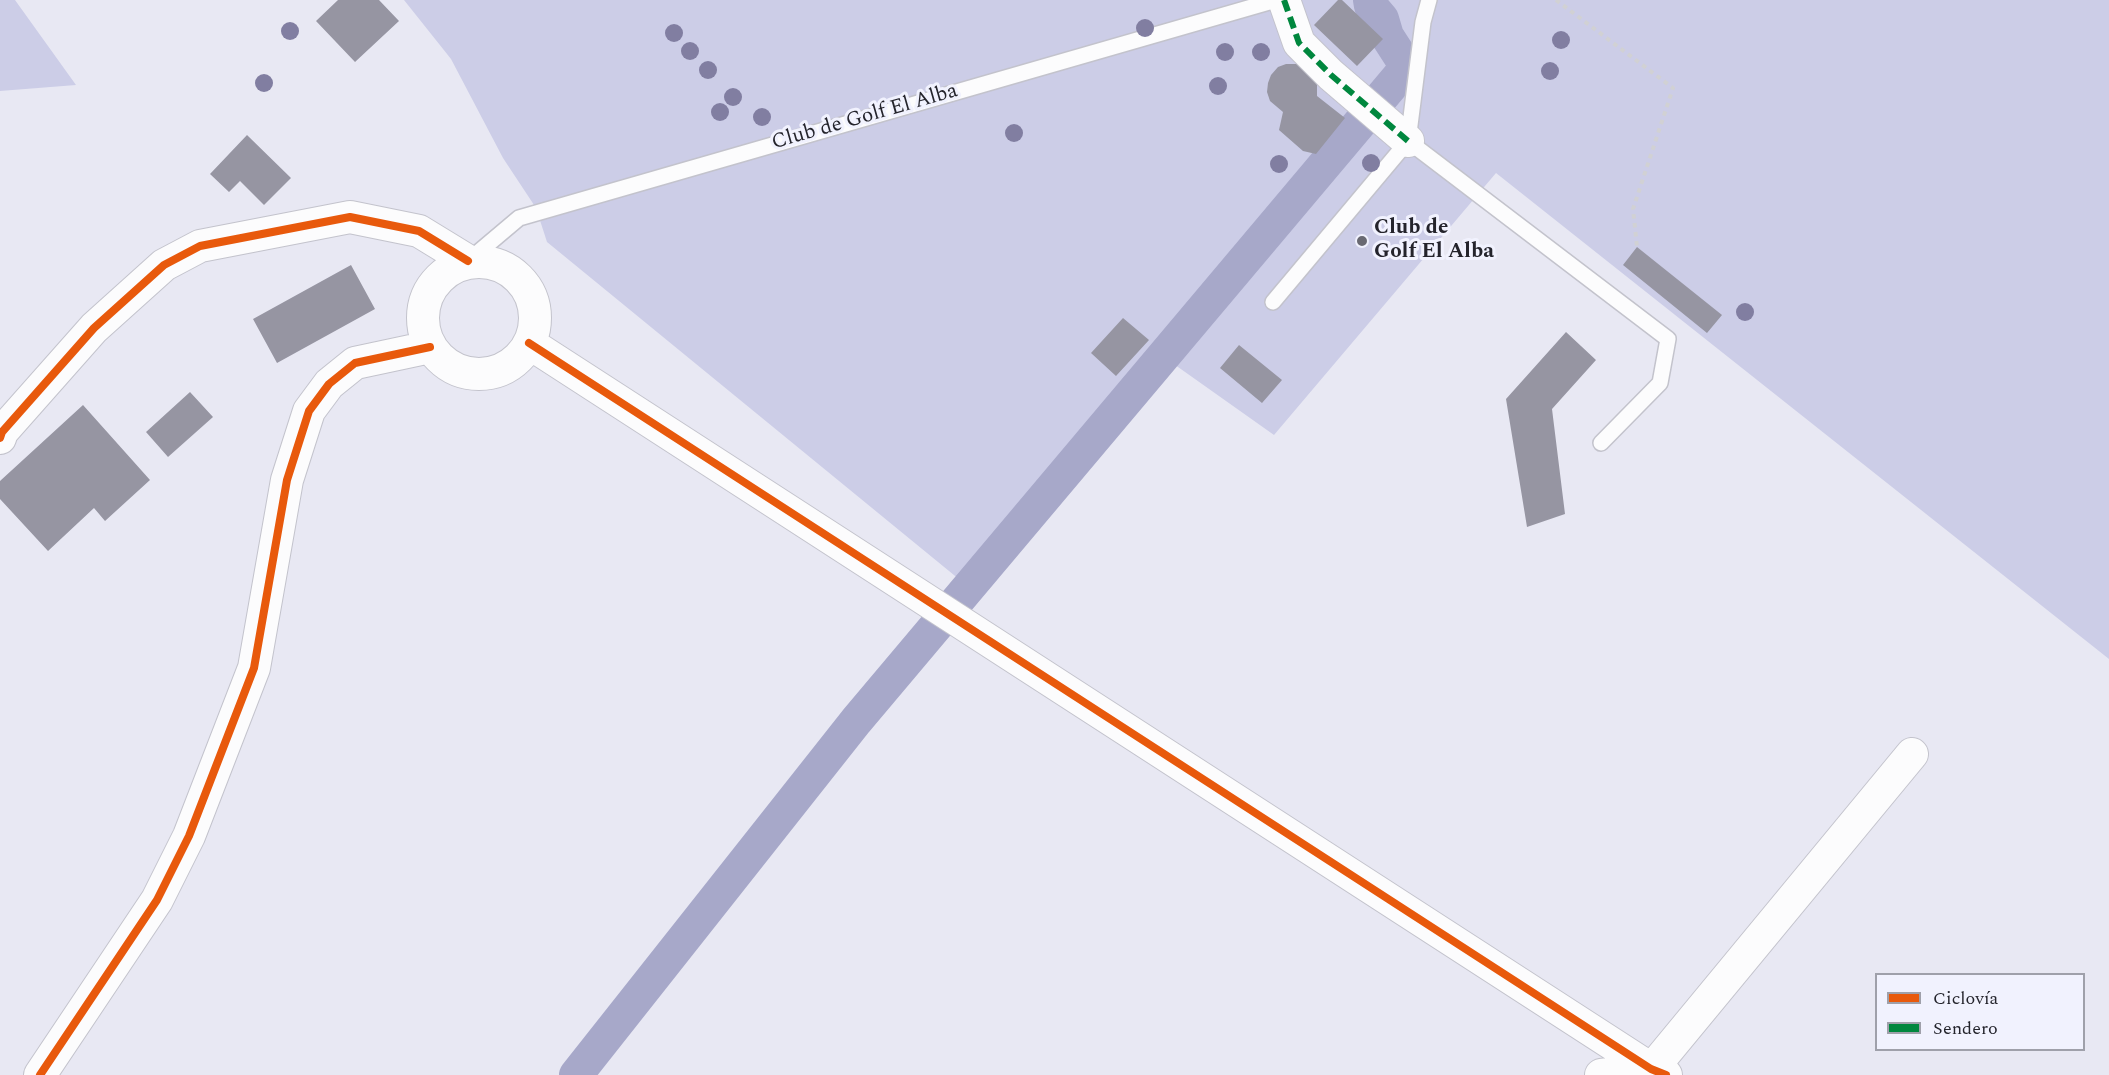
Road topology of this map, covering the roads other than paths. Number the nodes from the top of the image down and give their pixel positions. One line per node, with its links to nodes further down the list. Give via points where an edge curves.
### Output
1 (1275, 0): 5 (lane, Club de Golf El Alba, via 519,218)
2 (1284, 0): 4 (street, via 1299,43)
3 (1429, 0): 4 (lane)
4 (1408, 141): 6 (lane); 10 (lane, via 1668,339 1660,383)
5 (468, 261): 7 (street, via 493,262 515,274 531,294 536,319); 8 (street, via 443,273 426,294 421,321); 9 (street, via 418,231 351,217 200,246 164,265 94,328)
6 (1273, 302)
7 (529, 343): 8 (street, via 514,362 493,373 469,374 446,364); 12 (street)
8 (430, 347): 13 (street, via 355,363 329,384 309,411 287,480 254,668 189,836 157,900)
9 (0, 438)
10 (1600, 443)
11 (1912, 754): 12 (street)
12 (1655, 1074): 14 (street)
13 (40, 1075)
14 (1601, 1075)

